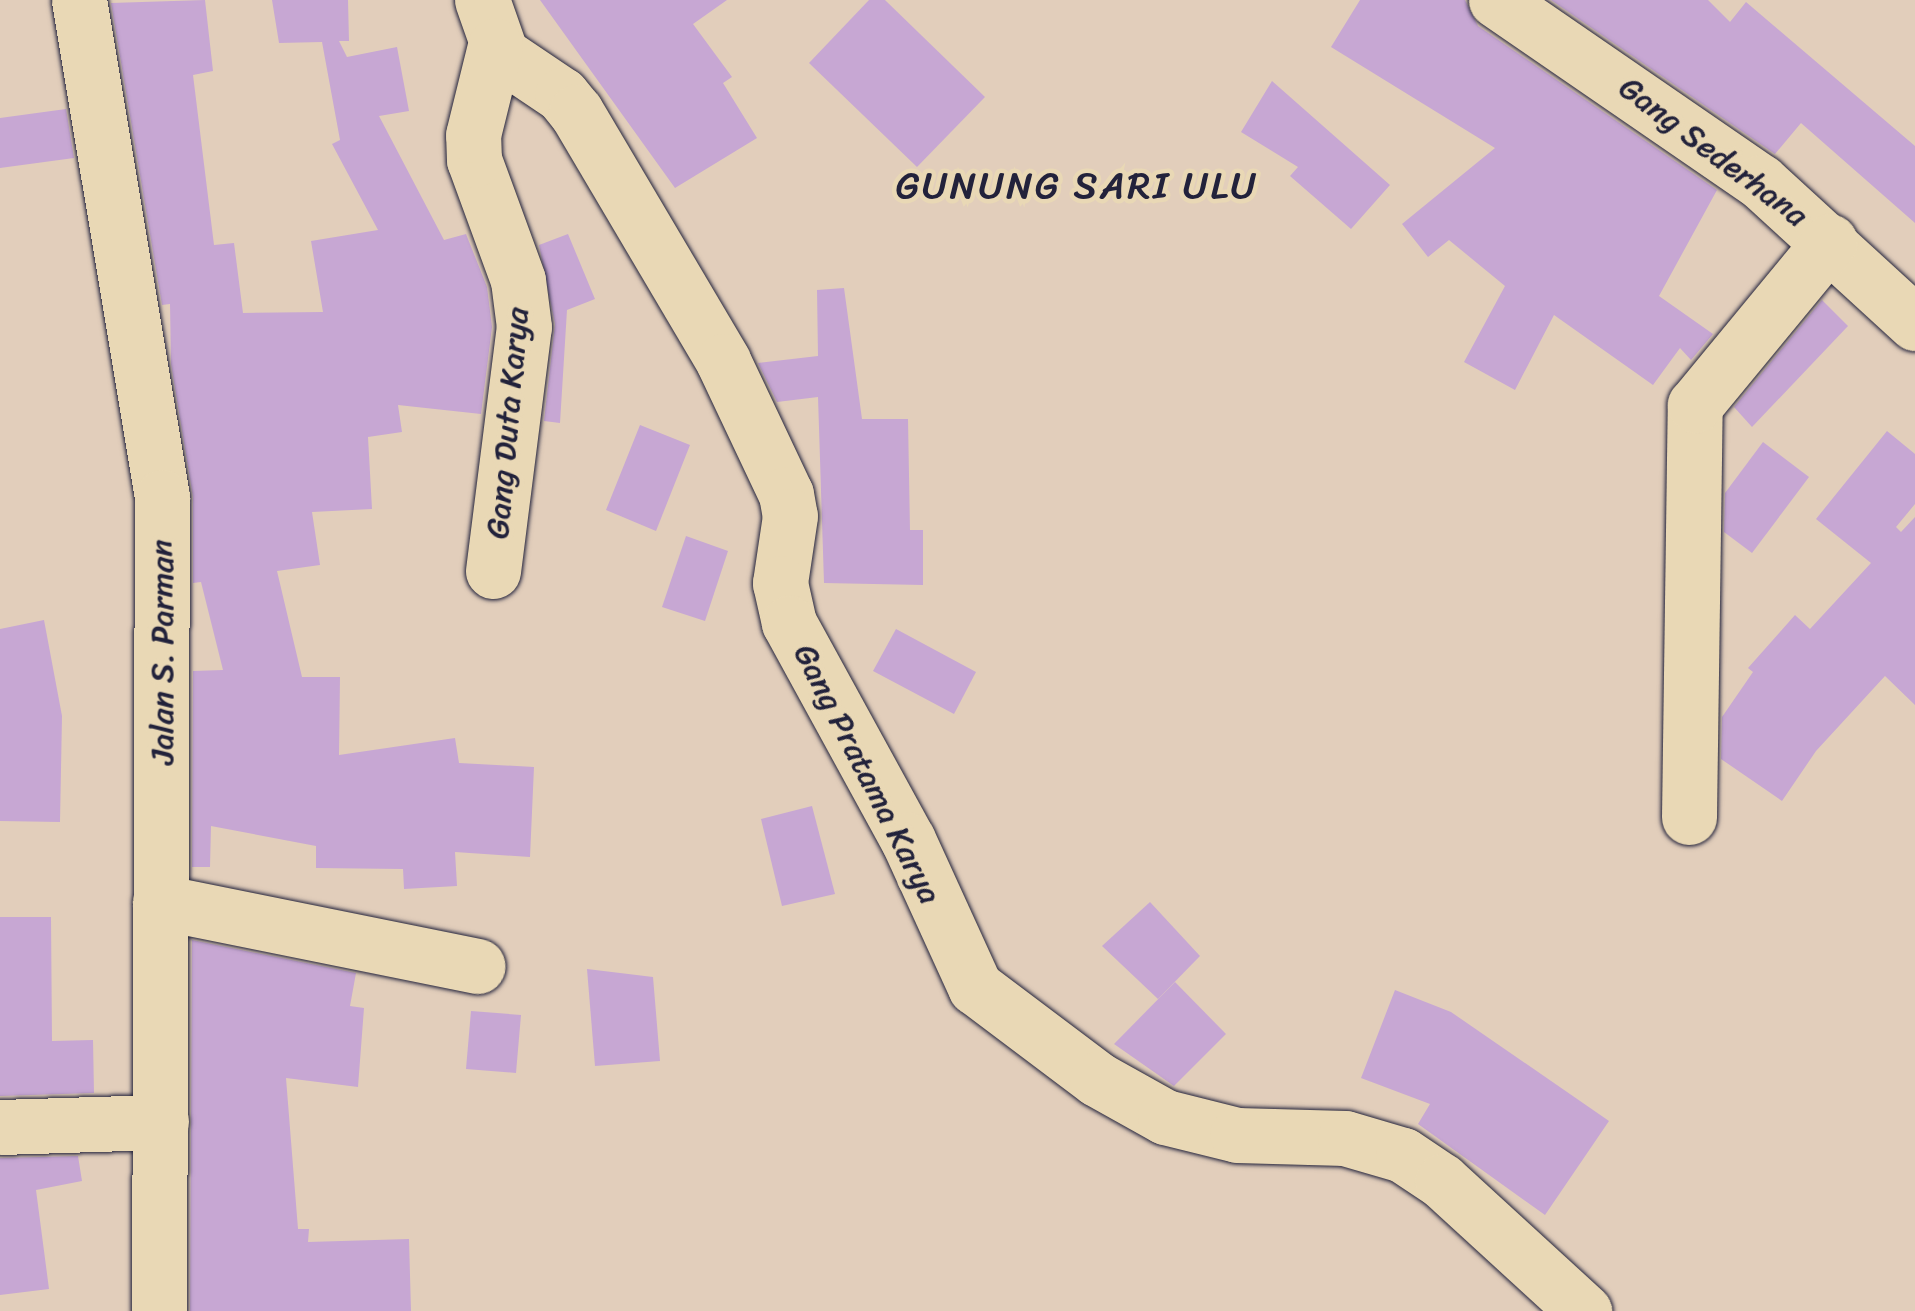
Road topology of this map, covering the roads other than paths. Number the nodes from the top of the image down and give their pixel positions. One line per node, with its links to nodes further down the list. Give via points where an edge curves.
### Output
1 (79, 0): 8 (street, Jalan S. Parman, via 162,496)
2 (1496, 0): 4 (street, Gang Sederhana, via 1666,112)
3 (488, 23): 6 (street, Gang Duta Karya, via 474,160 518,280 524,327); 13 (street, Gang Pratama Karya, via 576,112 722,360 786,494 790,516 780,584 789,623 908,840 975,987 1097,1078 1165,1117 1237,1135 1344,1138 1403,1155 1442,1182)
4 (1830, 241): 5 (street, Gang Sederhana); 7 (street, via 1695,404)
5 (1915, 323)
6 (493, 571)
7 (1689, 818)
8 (160, 902): 9 (street); 10 (street, Jalan S. Parman)
9 (478, 966)
10 (161, 1122): 11 (street); 12 (street, Jalan S. Parman)
11 (0, 1127)
12 (159, 1311)
13 (1584, 1311)

